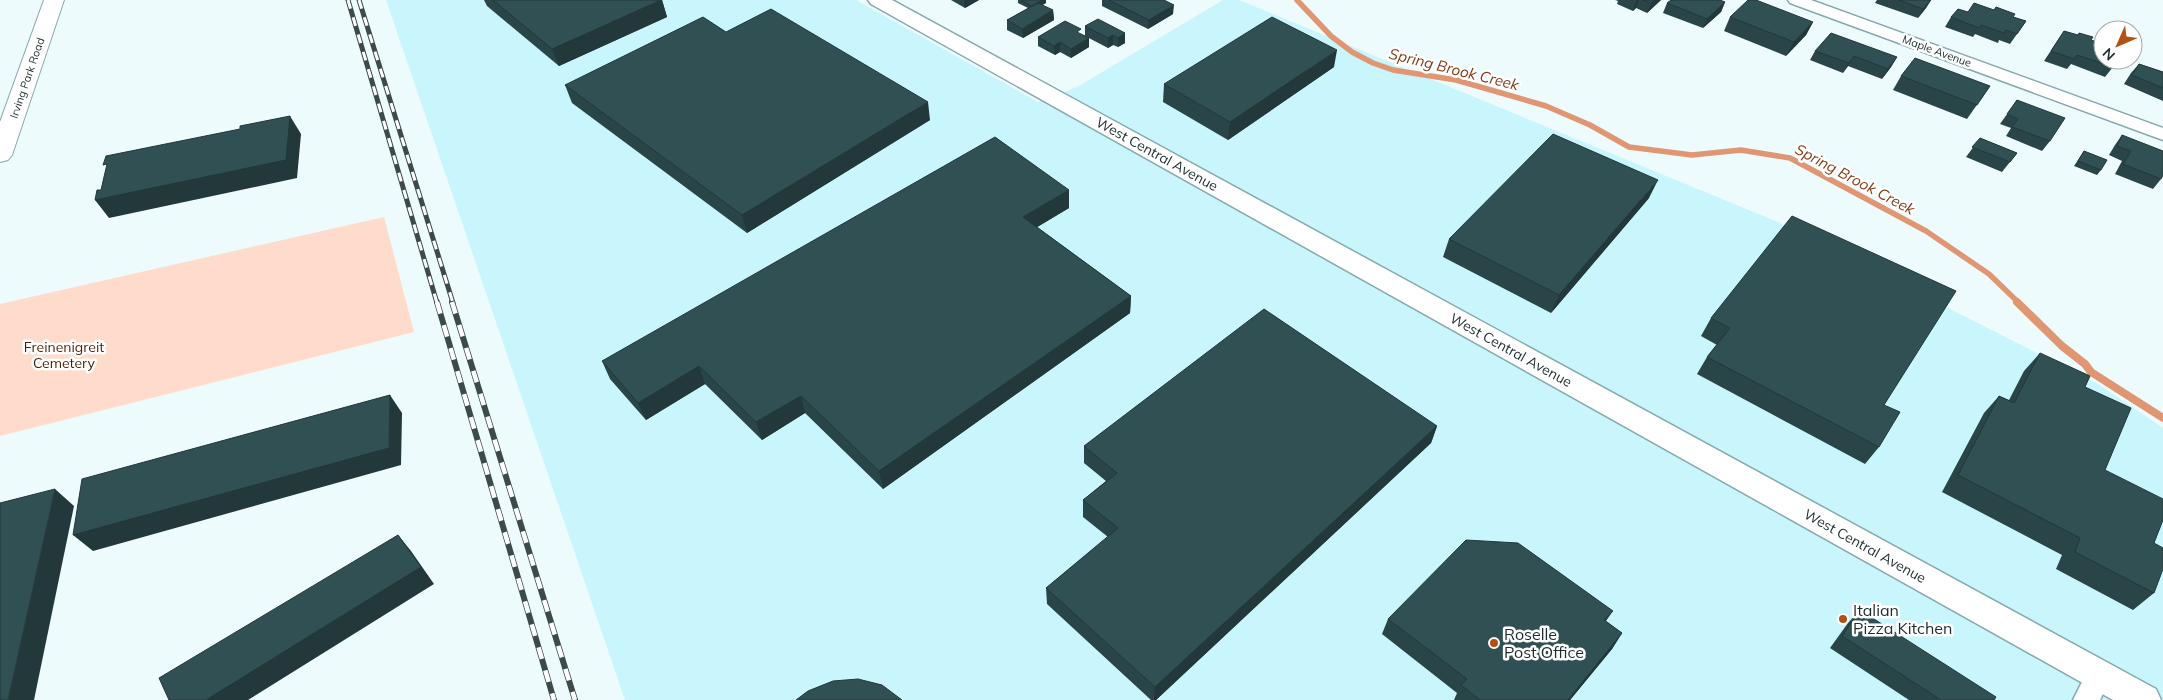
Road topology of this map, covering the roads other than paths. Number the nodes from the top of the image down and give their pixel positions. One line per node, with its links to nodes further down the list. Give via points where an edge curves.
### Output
1 (54, 0): 5 (main road, Irving Park Road)
2 (878, 0): 6 (street, West Central Avenue)
3 (1796, 0): 4 (street, Maple Avenue)
4 (2163, 134)
5 (0, 155)
6 (2099, 675): 7 (street); 8 (street, West Central Avenue)
7 (2086, 700)
8 (2144, 700)

